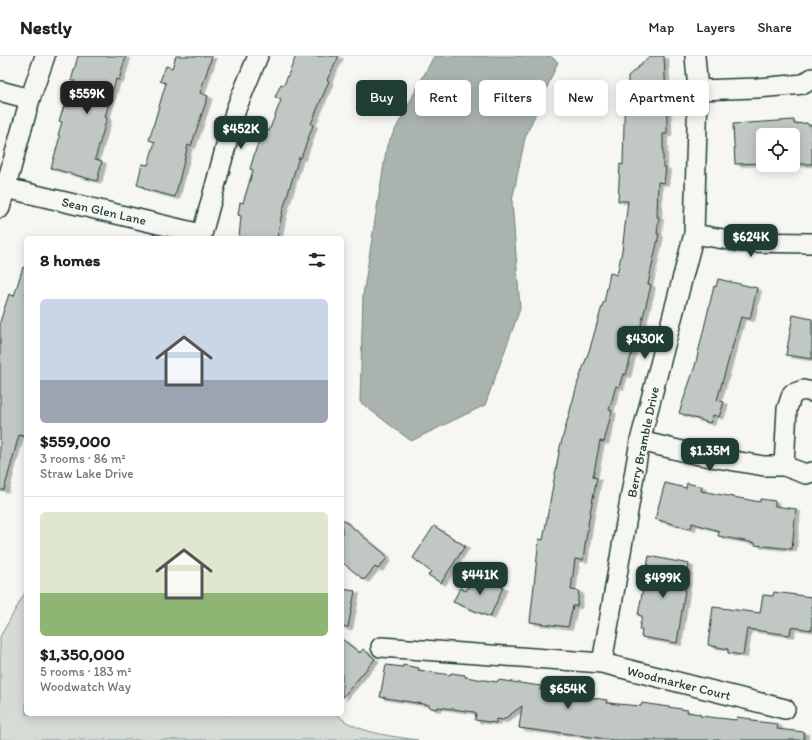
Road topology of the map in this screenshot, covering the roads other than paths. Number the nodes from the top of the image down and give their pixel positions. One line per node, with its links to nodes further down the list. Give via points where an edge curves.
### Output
1 (46, 56): 8 (street)
2 (258, 56): 13 (street, via 236,109)
3 (694, 56): 5 (street, Berry Bramble Drive)
4 (812, 78): 6 (street, via 804,84)
5 (697, 80)
6 (709, 90)
7 (0, 91): 8 (street)
8 (30, 99): 10 (street)
9 (697, 116): 12 (street, Berry Bramble Drive)
10 (6, 188): 11 (street); 13 (street, Sean Glen Lane)
11 (0, 208)
12 (694, 234): 14 (street, via 741,242); 16 (street, Berry Bramble Drive)
13 (201, 236)
14 (812, 243)
15 (812, 392): 17 (street, via 803,390 792,394 786,409)
16 (640, 441): 17 (street, via 699,455 764,466); 20 (street, Berry Bramble Drive)
17 (784, 466): 18 (street, via 806,474)
18 (812, 472)
19 (381, 647): 20 (street, Woodmarker Court)
20 (602, 663): 21 (street, Woodmarker Court)
21 (784, 709)

